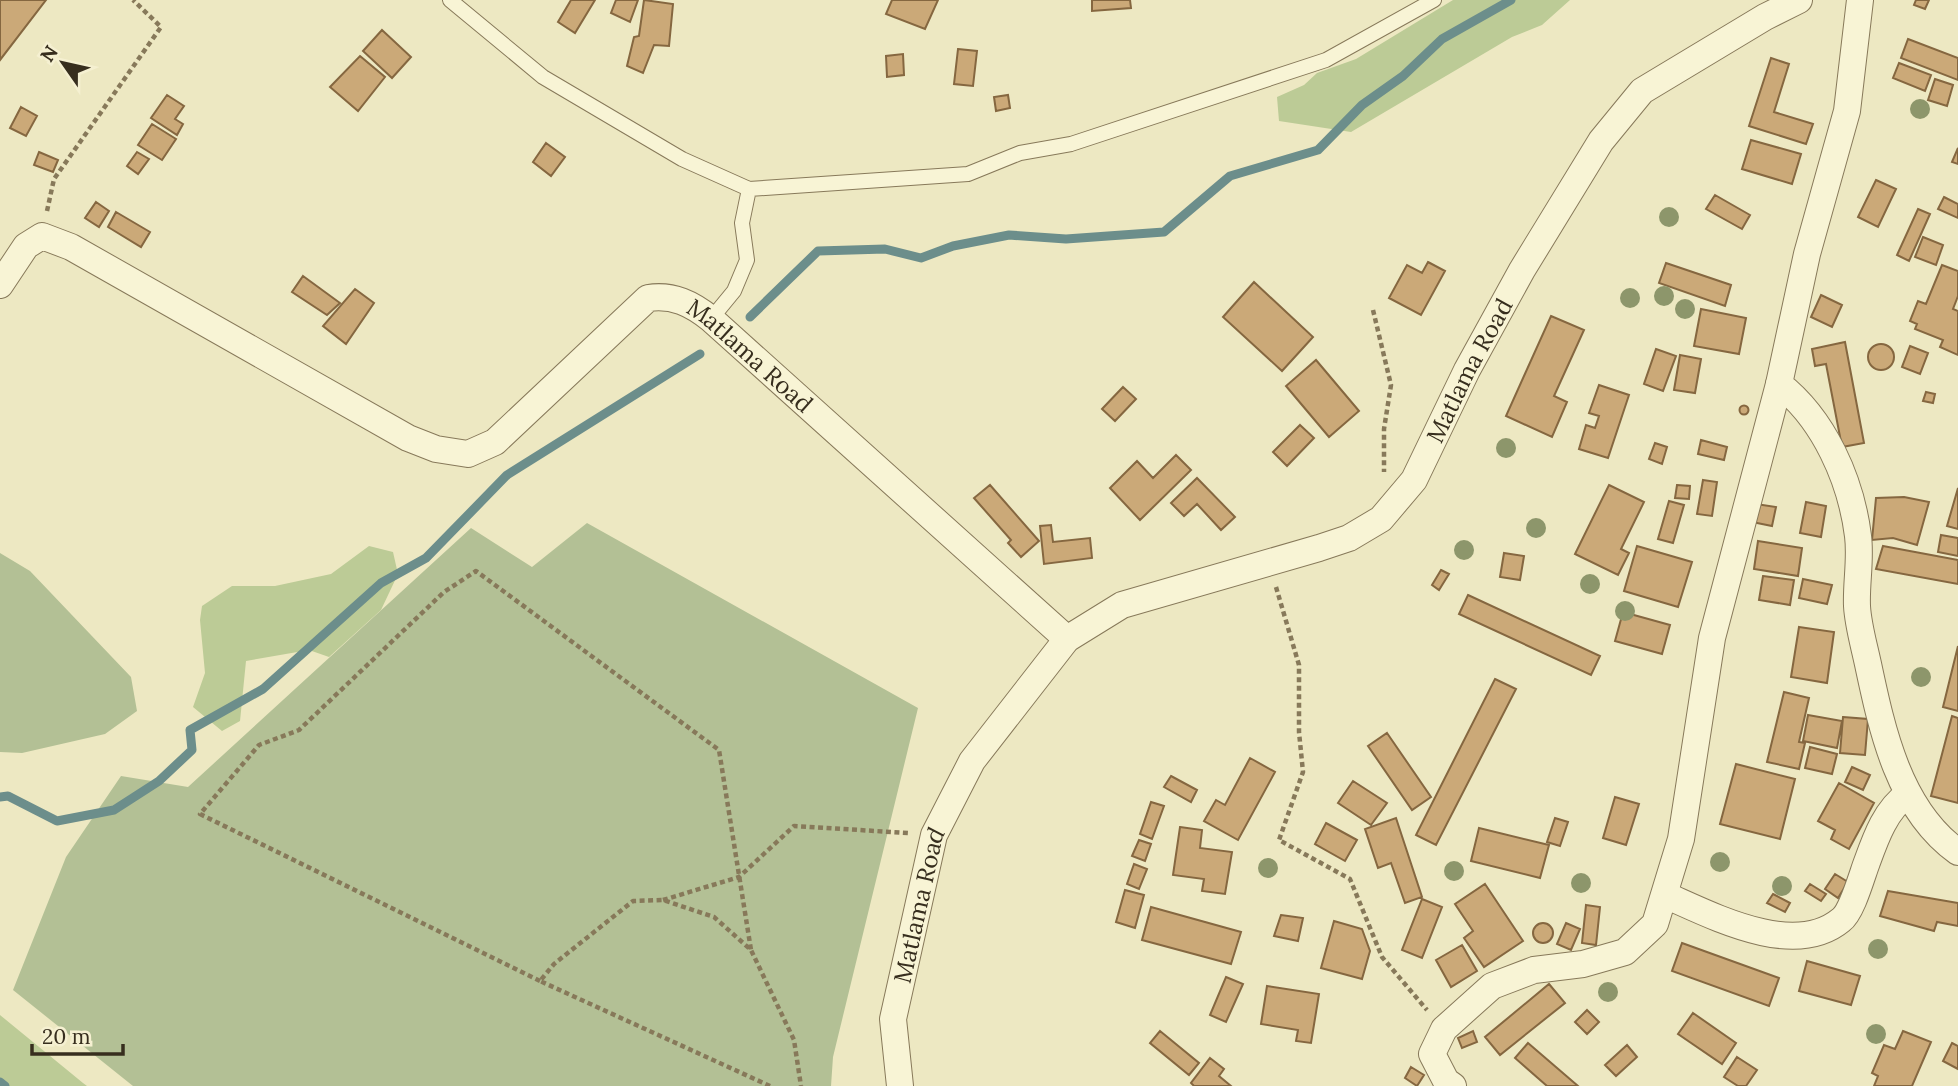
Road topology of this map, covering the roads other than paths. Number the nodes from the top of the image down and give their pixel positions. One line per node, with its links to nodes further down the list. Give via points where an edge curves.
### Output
1 (450, 0): 5 (lane, via 543,77 682,159)
2 (1434, 0): 5 (lane, via 1326,60 1071,144 1020,153 968,174)
3 (1799, 0): 9 (street, Matlama Road, via 1642,91 1601,141 1522,270 1414,480 1381,519 1349,538 1122,605)
4 (1860, 0): 8 (street, via 1847,111 1807,254)
5 (749, 189): 7 (lane, via 742,223 747,260 734,291)
6 (0, 285): 7 (street, Matlama Road, via 26,246 42,236 71,247 408,438 468,454 495,442 648,298 674,299)
7 (711, 319): 9 (street, Matlama Road)
8 (1779, 384): 10 (street, via 1798,399 1847,479 1859,538 1857,608 1883,733); 12 (street, via 1712,638 1681,839)
9 (1067, 639): 13 (street, Matlama Road, via 972,761 934,835 893,1019)
10 (1908, 794): 11 (street); 12 (street, via 1897,801 1877,834 1844,919 1815,935 1748,930)
11 (1958, 852)
12 (1665, 895): 14 (street, via 1655,925 1625,952 1583,964 1534,970 1492,985 1444,1029 1432,1054)
13 (900, 1086)
14 (1453, 1086)

